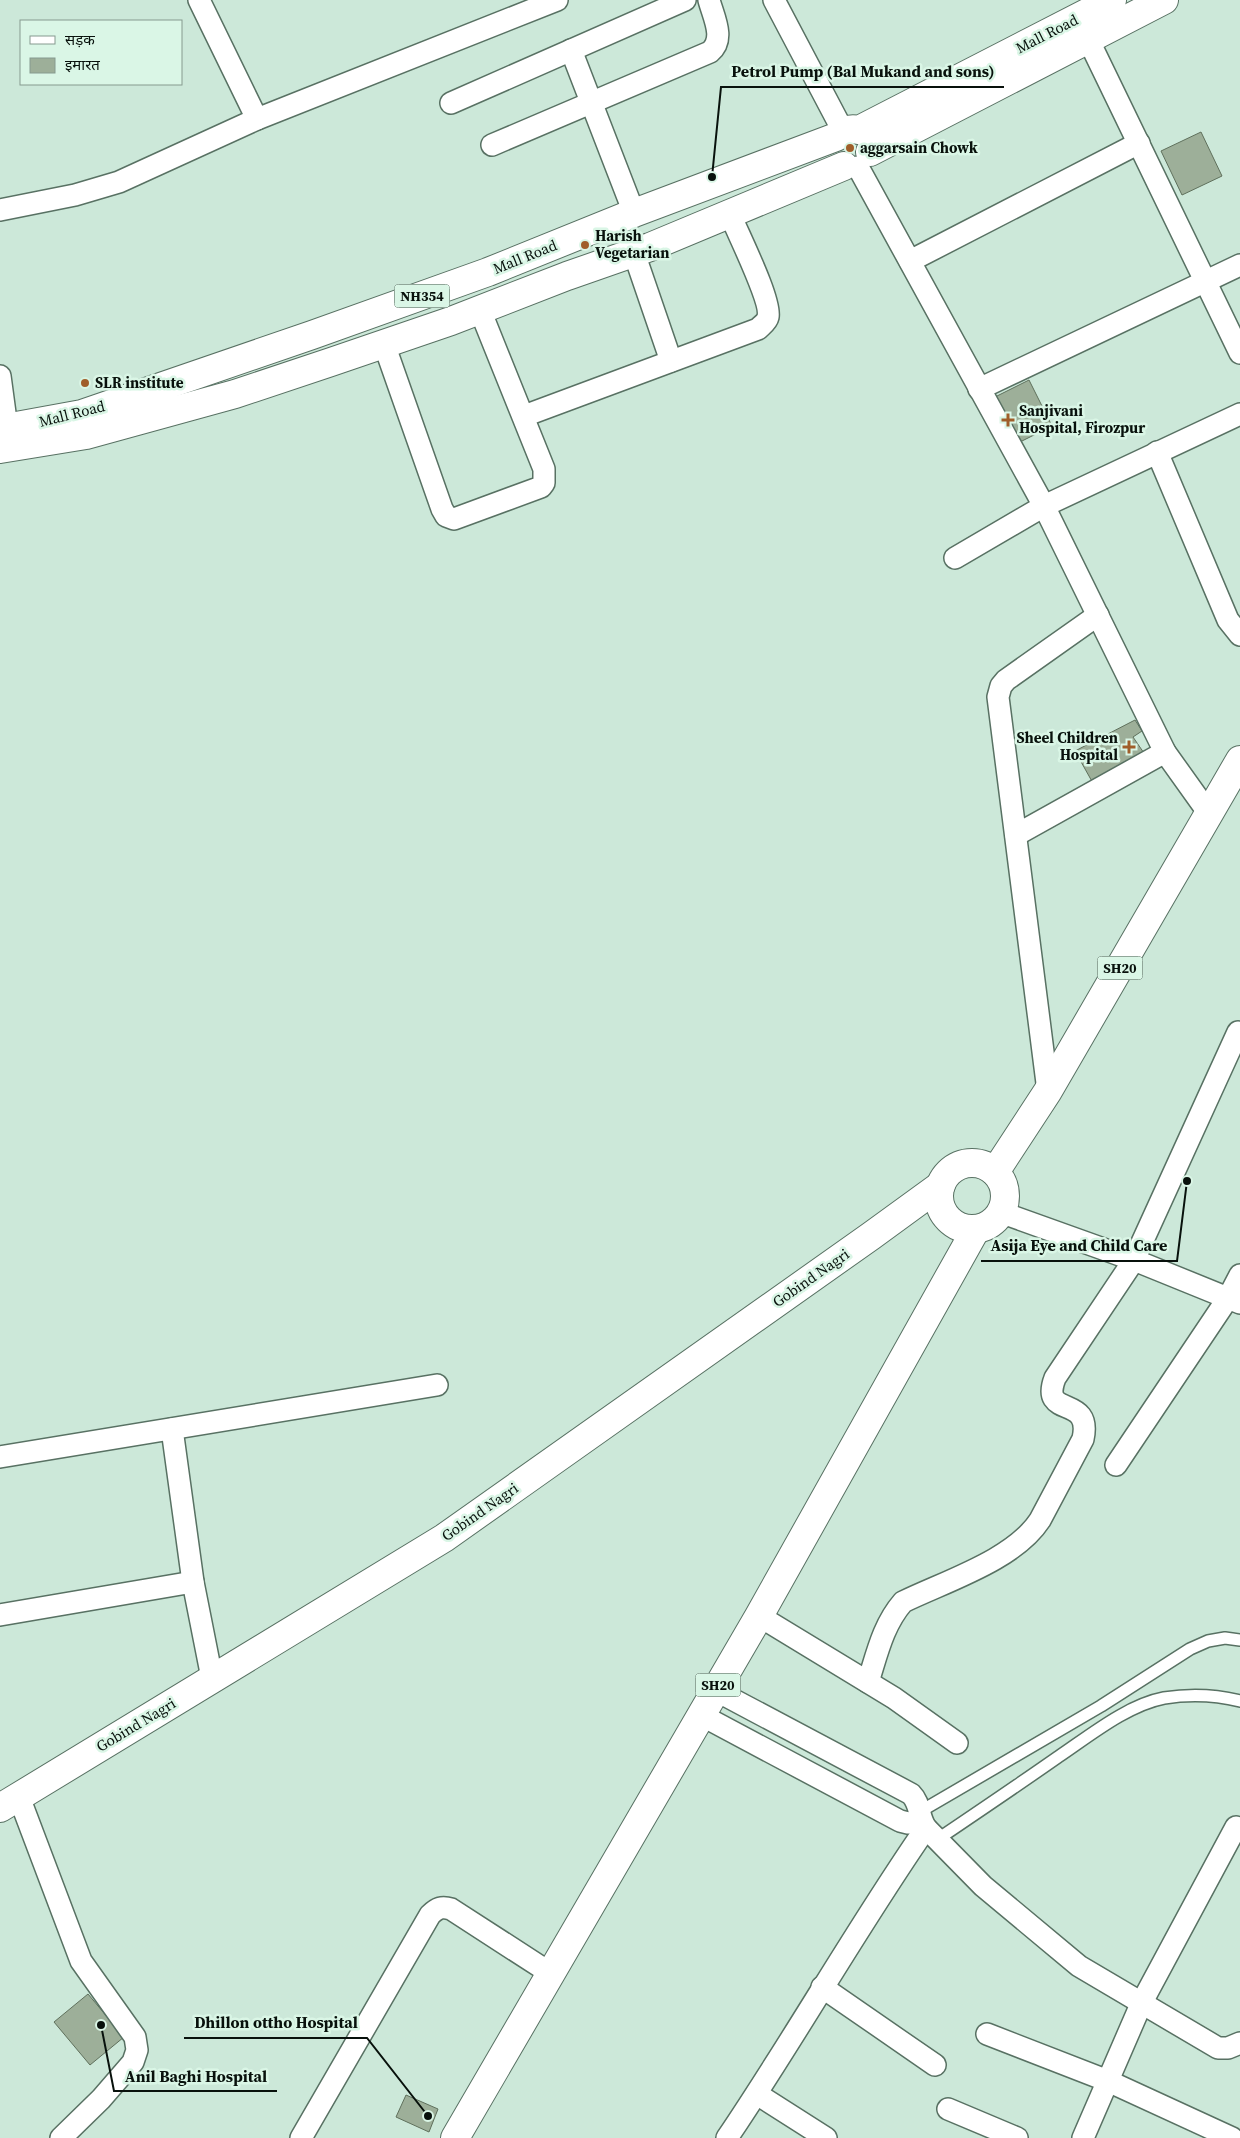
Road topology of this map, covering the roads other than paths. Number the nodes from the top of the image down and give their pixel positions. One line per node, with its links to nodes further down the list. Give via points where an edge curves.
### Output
1 (199, 0): 12 (street)
2 (556, 0): 12 (street)
3 (685, 0): 9 (street)
4 (709, 0): 11 (street, via 718,30 715,48)
5 (774, 0): 15 (street)
6 (1112, 0): 15 (main road, Mall Road / NH354)
7 (1164, 0): 8 (main road, NH354)
8 (1088, 40): 13 (street); 15 (main road, NH354)
9 (571, 50): 10 (street); 11 (street)
10 (451, 103)
11 (591, 104): 14 (street); 17 (street)
12 (257, 119): 16 (street, via 118,182 75,195)
13 (1139, 143): 20 (street); 22 (street)
14 (492, 145)
15 (852, 147): 17 (main road, Mall Road / NH354); 18 (main road); 20 (street)
16 (0, 210)
17 (634, 213): 31 (main road, Mall Road / NH354, via 488,272 82,414)
18 (730, 214): 19 (main road); 26 (street, via 766,297 768,316 758,328)
19 (634, 253): 23 (main road); 26 (street)
20 (910, 261): 28 (street)
21 (1240, 266): 22 (street)
22 (1205, 283): 25 (street); 28 (street)
23 (480, 310): 24 (main road); 30 (street)
24 (384, 344): 30 (street, via 446,516 454,519 541,487 544,469); 31 (main road, via 235,394 86,435)
25 (1240, 353)
26 (672, 361): 30 (street)
27 (0, 376): 31 (street)
28 (979, 389): 33 (street)
29 (1240, 414): 32 (street)
30 (524, 416)
31 (2, 435)
32 (1157, 452): 33 (street); 36 (street, via 1228,620)
33 (1044, 506): 34 (street); 35 (street)
34 (954, 558)
35 (1098, 615): 37 (street); 40 (street, via 1001,686 998,697)
36 (1240, 635)
37 (1165, 752): 39 (street); 40 (street)
38 (1240, 760): 39 (main road, SH20)
39 (1210, 815): 42 (main road, SH20)
40 (1016, 835): 42 (street)
41 (1238, 1032): 47 (street)
42 (1048, 1092): 43 (main road, SH20)
43 (995, 1172): 44 (main road, via 981,1164 965,1163 950,1171); 45 (main road, via 1004,1190)
44 (940, 1184): 46 (main road, via 940,1207 946,1216 954,1224); 58 (main road, Gobind Nagri, via 444,1538)
45 (1000, 1212): 46 (main road, SH20, via 986,1226); 47 (street)
46 (976, 1229): 56 (main road, SH20)
47 (1134, 1260): 49 (street); 59 (street, via 1051,1390 1054,1400 1081,1415 1085,1430 1040,1520 1032,1532 1004,1554 903,1602 886,1626)
48 (1240, 1275): 49 (street)
49 (1234, 1301): 53 (street)
50 (437, 1384): 51 (street)
51 (172, 1429): 52 (street); 54 (street)
52 (0, 1457)
53 (1116, 1465)
54 (193, 1582): 55 (street); 58 (street)
55 (0, 1616)
56 (759, 1616): 59 (street); 60 (main road, SH20)
57 (1240, 1640): 65 (lane, via 1225,1638 1190,1648)
58 (212, 1678): 64 (main road, Gobind Nagri)
59 (868, 1682): 63 (street)
60 (715, 1690): 62 (main road, SH20); 65 (street, via 911,1794)
61 (1240, 1701): 65 (lane, via 1217,1696 1189,1696 1163,1698 1134,1709)
62 (700, 1715): 65 (street, via 900,1821); 67 (main road, SH20)
63 (957, 1743)
64 (9, 1802): 76 (street, via 81,1961 135,2038 138,2050 133,2062 101,2099)
65 (926, 1825): 68 (street); 69 (street, via 982,1886 1055,1948 1079,1966)
66 (1236, 1827): 69 (street)
67 (550, 1973): 77 (street, via 451,1909 436,1909); 78 (main road, SH20)
68 (822, 1988): 72 (street); 74 (street)
69 (1142, 2002): 71 (street, via 1218,2048); 73 (street)
70 (987, 2034): 73 (street)
71 (1240, 2043)
72 (935, 2065)
73 (1108, 2080): 82 (street); 83 (street)
74 (757, 2094): 79 (street); 80 (street)
75 (948, 2109): 81 (street)
76 (61, 2138)
77 (301, 2138)
78 (455, 2138)
79 (727, 2138)
80 (826, 2138)
81 (1017, 2138)
82 (1083, 2138)
83 (1232, 2138)

